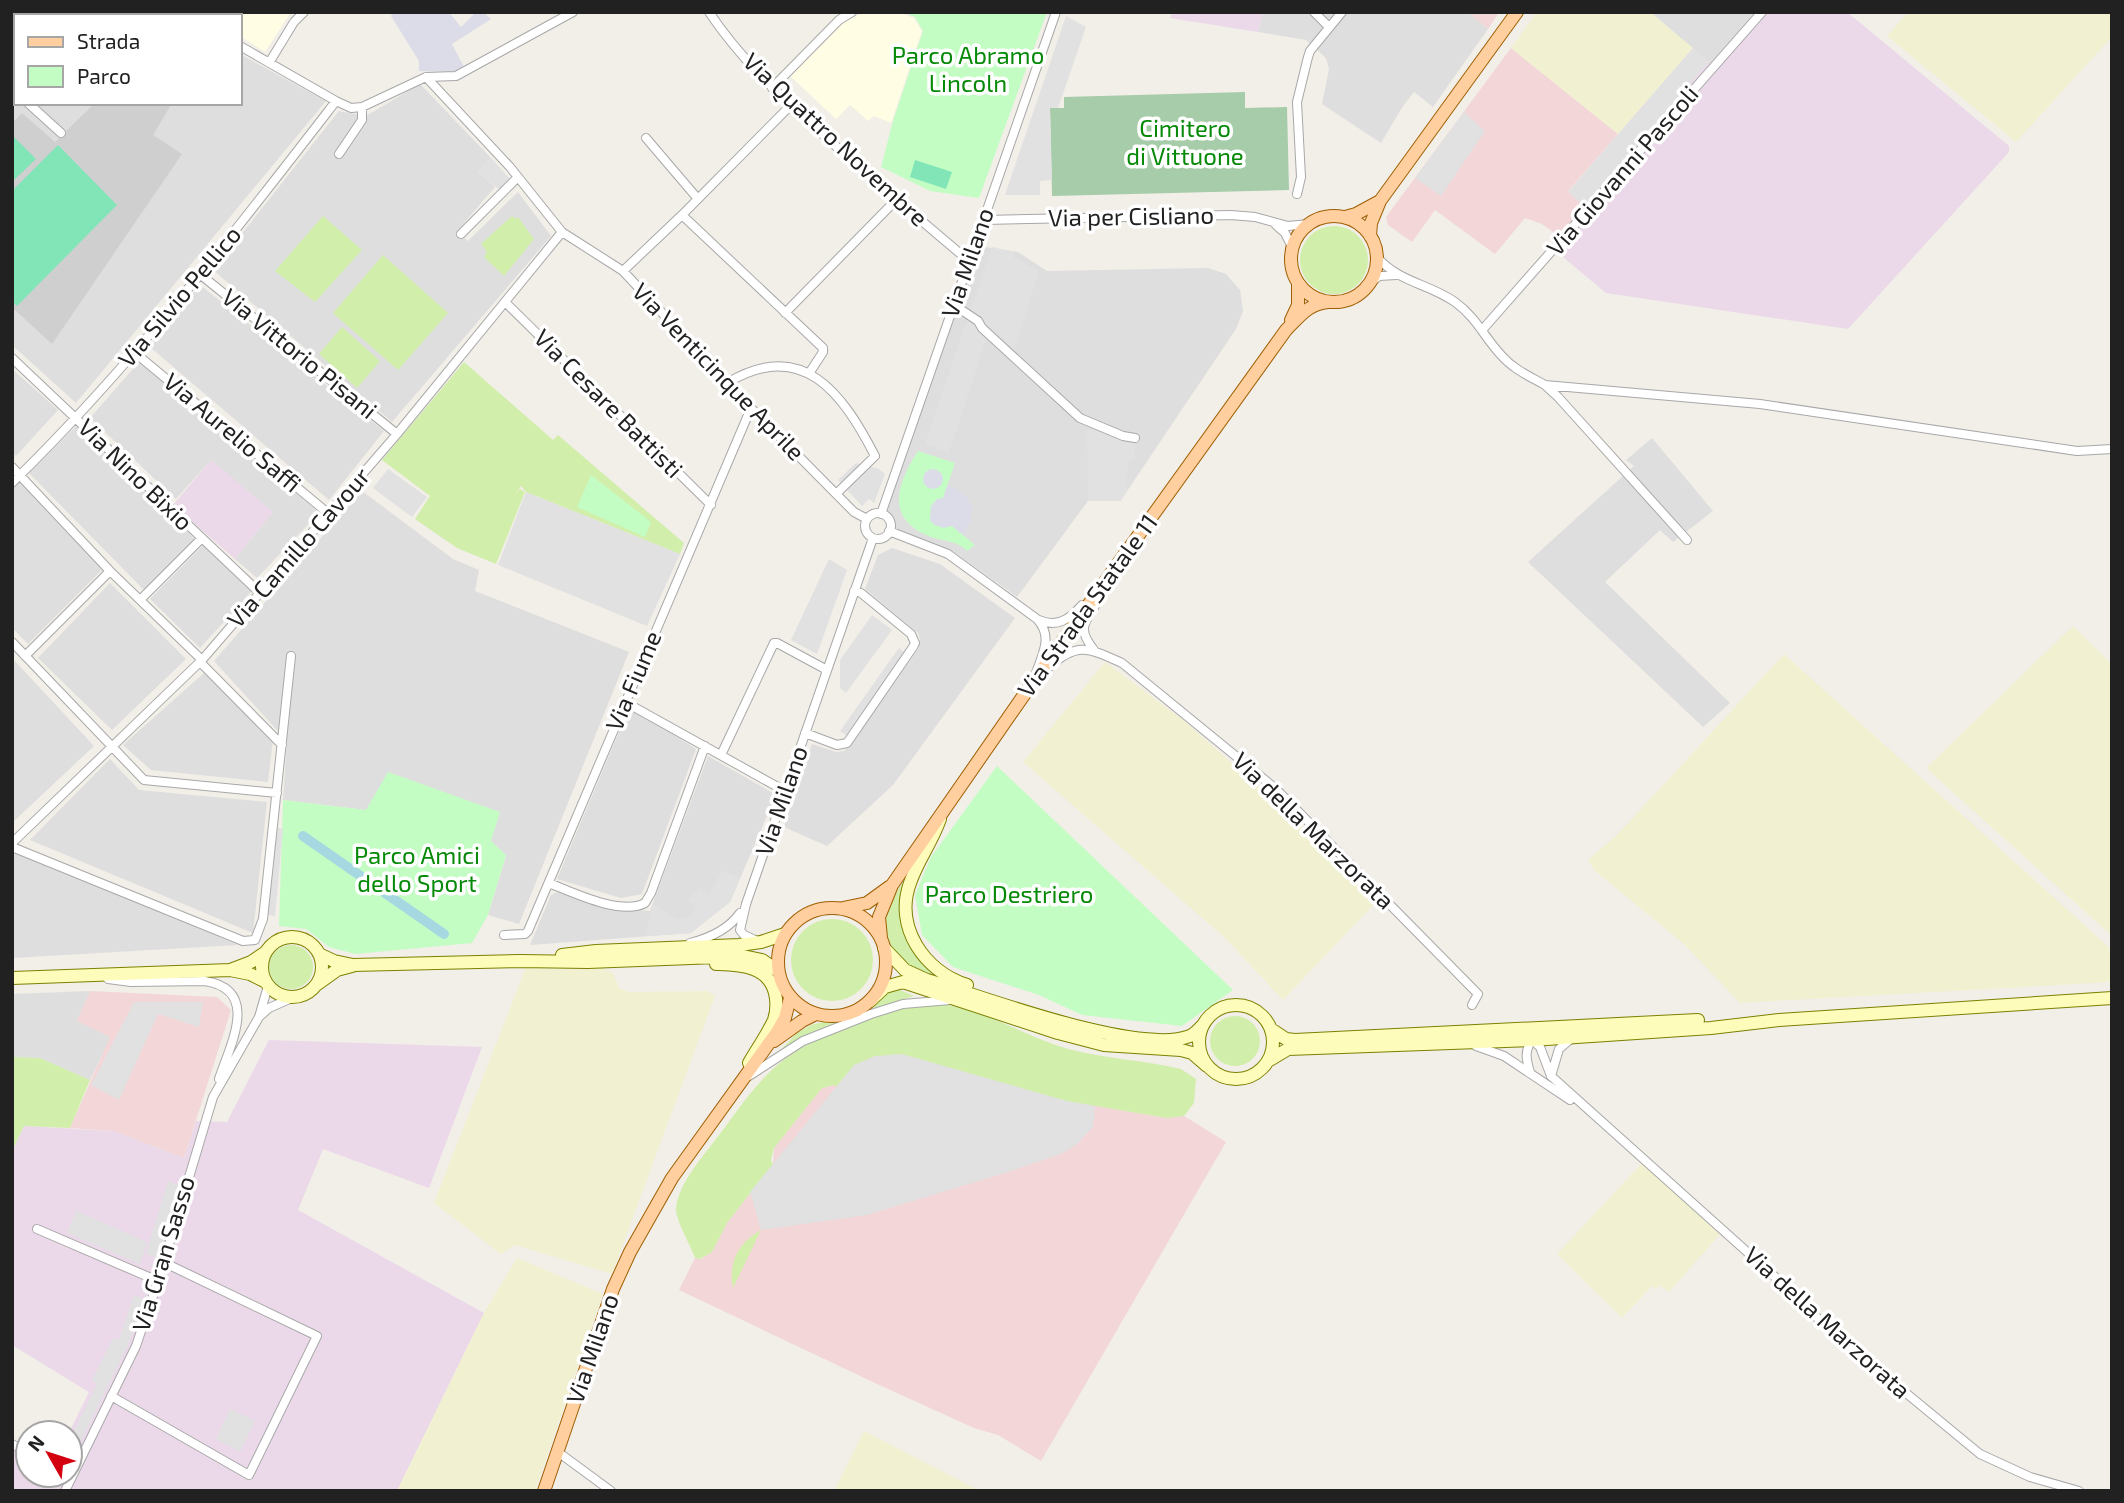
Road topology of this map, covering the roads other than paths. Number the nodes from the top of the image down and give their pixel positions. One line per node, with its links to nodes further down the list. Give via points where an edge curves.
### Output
1 (304, 12): 12 (street)
2 (573, 12): 13 (street, via 456,76)
3 (709, 12): 14 (street, Via Quattro Novembre, via 725,37)
4 (852, 12): 14 (street)
5 (1056, 12): 29 (street, Via Milano)
6 (1314, 12): 10 (street)
7 (1342, 12): 10 (street)
8 (1517, 12): 26 (main road)
9 (1762, 12): 47 (street, Via Giovanni Pascoli)
10 (1329, 27): 23 (street, via 1310,51 1297,102 1301,177)
11 (242, 47): 12 (street)
12 (269, 63): 15 (street)
13 (426, 76): 18 (street); 22 (street, Via Venticinque Aprile)
14 (772, 88): 17 (street, Via Quattro Novembre)
15 (337, 101): 18 (street, via 351,108); 39 (street, Via Silvio Pellico)
16 (30, 105): 19 (street)
17 (791, 105): 24 (street); 25 (street, Via Quattro Novembre)
18 (362, 107): 21 (street, via 362,120)
19 (61, 134)
20 (646, 138): 24 (street)
21 (339, 154)
22 (517, 178): 32 (street, Via Venticinque Aprile); 33 (street)
23 (1297, 194)
24 (698, 199): 27 (street)
25 (896, 200): 37 (street, Via Quattro Novembre); 46 (street)
26 (1380, 201): 28 (main road); 34 (main road)
27 (682, 215): 38 (street); 46 (street)
28 (1345, 217): 30 (main road); 34 (main road)
29 (983, 220): 31 (street, Via per Cisliano, via 1231,215 1255,216); 37 (street, Via Milano)
30 (1309, 224): 31 (street, Via per Cisliano); 35 (main road)
31 (1276, 225): 35 (street)
32 (562, 232): 38 (street, Via Venticinque Aprile); 43 (street, Via Camillo Cavour)
33 (461, 234)
34 (1370, 236): 36 (main road)
35 (1292, 247): 41 (main road, Via Strada Statale 11)
36 (1376, 256): 40 (street); 42 (main road)
37 (969, 261): 45 (street, Via Milano)
38 (623, 271): 52 (street, Via Venticinque Aprile)
39 (201, 275): 49 (street, Via Silvio Pellico); 56 (street, Via Vittorio Pisani)
40 (1399, 276): 42 (street, via 1379,276); 47 (street, via 1454,302)
41 (1298, 283): 44 (main road); 48 (main road, Via Strada Statale 11, via 1298,305)
42 (1367, 286): 44 (main road, Via Strada Statale 11, via 1343,301)
43 (505, 302): 56 (street, Via Camillo Cavour); 63 (street, Via Cesare Battisti)
44 (1328, 302): 48 (main road, Via Strada Statale 11, via 1306,309)
45 (954, 305): 57 (street, via 978,321 1080,418); 65 (street, Via Milano)
46 (785, 313): 51 (street, via 823,348)
47 (1483, 329): 53 (street, via 1515,369)
48 (1286, 330): 71 (main road, Via Strada Statale 11)
49 (134, 352): 55 (street, Via Silvio Pellico); 64 (street, Via Aurelio Saffi)
50 (12, 358): 55 (street, Via Nino Bixio)
51 (810, 373): 52 (street, via 770,368); 62 (street, via 848,409 875,456)
52 (727, 383): 54 (street, Via Venticinque Aprile)
53 (1545, 385): 58 (street, via 1760,404 2077,451); 70 (street)
54 (751, 408): 62 (street, Via Venticinque Aprile); 63 (street, Via Fiume)
55 (77, 418): 60 (street, Via Silvio Pellico); 69 (street, Via Nino Bixio)
56 (397, 434): 64 (street, Via Camillo Cavour)
57 (1135, 438)
58 (2112, 449)
59 (12, 467): 60 (street)
60 (20, 475): 61 (street, Via Silvio Pellico); 72 (street)
61 (12, 483)
62 (836, 494): 66 (street, Via Venticinque Aprile)
63 (711, 505): 84 (street, Via Fiume)
64 (329, 514): 74 (street, Via Camillo Cavour)
65 (881, 514): 66 (street); 67 (street, via 890,522)
66 (867, 519): 68 (street, via 865,530)
67 (889, 531): 68 (street, via 883,538); 76 (street, via 948,554)
68 (873, 538): 73 (street, Via Milano)
69 (201, 540): 74 (street, Via Nino Bixio); 75 (street)
70 (1687, 540)
71 (1116, 568): 76 (street, via 1066,619 1049,625); 78 (street, via 1083,625); 83 (main road, Via Strada Statale 11)
72 (110, 571): 75 (street); 79 (street)
73 (854, 591): 82 (street, Via Milano); 85 (street, via 911,634 914,647 847,743 837,745)
74 (258, 592): 81 (street, Via Camillo Cavour)
75 (140, 600): 81 (street)
76 (1037, 619): 83 (street, via 1044,627 1046,645)
77 (12, 642): 79 (street)
78 (1094, 650): 83 (street, via 1069,651); 117 (street, Via della Marzorata, via 1122,663 1276,789 1478,994)
79 (25, 656): 86 (street)
80 (291, 656): 87 (street)
81 (201, 661): 86 (street, Via Camillo Cavour); 87 (street)
82 (827, 670): 85 (street, Via Milano); 89 (street, via 774,643)
83 (1033, 682): 92 (main road, Via Strada Statale 11)
84 (625, 702): 88 (street); 94 (street, Via Fiume)
85 (805, 733): 90 (street, Via Milano)
86 (111, 746): 91 (street, via 144,780); 93 (street, Via Camillo Cavour)
87 (282, 746): 91 (street)
88 (705, 746): 89 (street); 94 (street, via 645,903 599,903)
89 (721, 755): 90 (street)
90 (785, 791): 96 (street, Via Milano)
91 (276, 793): 93 (street, via 263,919 251,942)
92 (943, 811): 95 (main road, Via Strada Statale 11); 121 (main road, via 904,903 919,951 957,982 1038,1008)
93 (12, 845)
94 (549, 883): 99 (street, Via Fiume, via 528,931)
95 (892, 885): 97 (main road, Via Strada Statale 11, via 867,903); 101 (main road, Via Strada Statale 11, via 879,917)
96 (746, 904): 100 (street, via 740,930); 103 (street, via 722,931)
97 (841, 908): 98 (main road, via 809,912); 101 (main road, via 872,925)
98 (785, 934): 100 (main road); 107 (main road)
99 (504, 935)
100 (761, 942): 103 (main road)
101 (882, 944): 116 (main road, via 885,972); 121 (main road, via 905,970 927,980)
102 (266, 951): 104 (main road, via 280,940 298,938); 106 (main road); 110 (main road, via 262,967)
103 (674, 953): 105 (main road, via 596,951 520,961); 107 (main road, via 752,957); 136 (main road, via 707,964 757,969 772,983 775,1017)
104 (318, 954): 105 (main road); 111 (main road, via 321,970)
105 (353, 965): 111 (main road)
106 (230, 970): 108 (main road); 110 (main road)
107 (778, 971): 113 (main road)
108 (84, 976): 109 (main road); 135 (street, via 131,982 205,981 231,993 239,1010 237,1025)
109 (12, 978)
110 (267, 984): 112 (main road); 119 (street, Via Gran Sasso)
111 (316, 985): 112 (main road)
112 (294, 997): 119 (street, Via Gran Sasso)
113 (790, 998): 118 (main road); 129 (main road, via 785,1018)
114 (2112, 998): 120 (main road)
115 (956, 999): 116 (main road, via 903,982 885,987); 131 (main road, via 1104,1045 1181,1050); 134 (street, via 904,1004 871,1014 803,1041)
116 (870, 1001): 118 (main road, via 845,1015)
117 (1472, 1005)
118 (816, 1014): 129 (main road)
119 (259, 1017): 135 (street, Via Gran Sasso)
120 (1779, 1020): 122 (main road); 126 (main road)
121 (1068, 1023): 123 (main road, via 1164,1040 1194,1035)
122 (1618, 1024): 125 (main road); 127 (street, via 1603,1030 1545,1032)
123 (1202, 1026): 124 (main road, via 1221,1008 1238,1005 1255,1009); 131 (main road, via 1199,1042)
124 (1271, 1029): 125 (main road, via 1295,1040); 130 (main road, via 1273,1045)
125 (1434, 1032): 127 (street, via 1448,1037 1522,1034)
126 (1574, 1037): 127 (main road); 133 (street, via 1559,1049)
127 (1532, 1040): 128 (main road); 132 (street, via 1525,1055); 133 (street, via 1540,1047)
128 (1463, 1043): 130 (main road, via 1288,1049); 132 (street, via 1487,1048)
129 (764, 1051): 134 (main road)
130 (1268, 1060): 131 (main road, via 1257,1073 1240,1079 1222,1076)
131 (1207, 1066)
132 (1530, 1072): 137 (street)
133 (1551, 1076): 137 (street)
134 (741, 1082): 136 (main road)
135 (213, 1097): 139 (street, Via Gran Sasso)
136 (727, 1101): 143 (main road, Via Milano, via 672,1178 633,1247 613,1289)
137 (1597, 1119): 146 (street, Via della Marzorata, via 1832,1332 1980,1454 2031,1477)
138 (37, 1229): 140 (street)
139 (163, 1262): 140 (street, Via Gran Sasso); 141 (street, via 317,1336 249,1475)
140 (158, 1281): 141 (street, Via Gran Sasso, via 136,1346)
141 (111, 1395): 142 (street, Via Gran Sasso)
142 (84, 1445)
143 (558, 1452): 144 (main road); 145 (street)
144 (544, 1491)
145 (611, 1491)
146 (2079, 1491)

